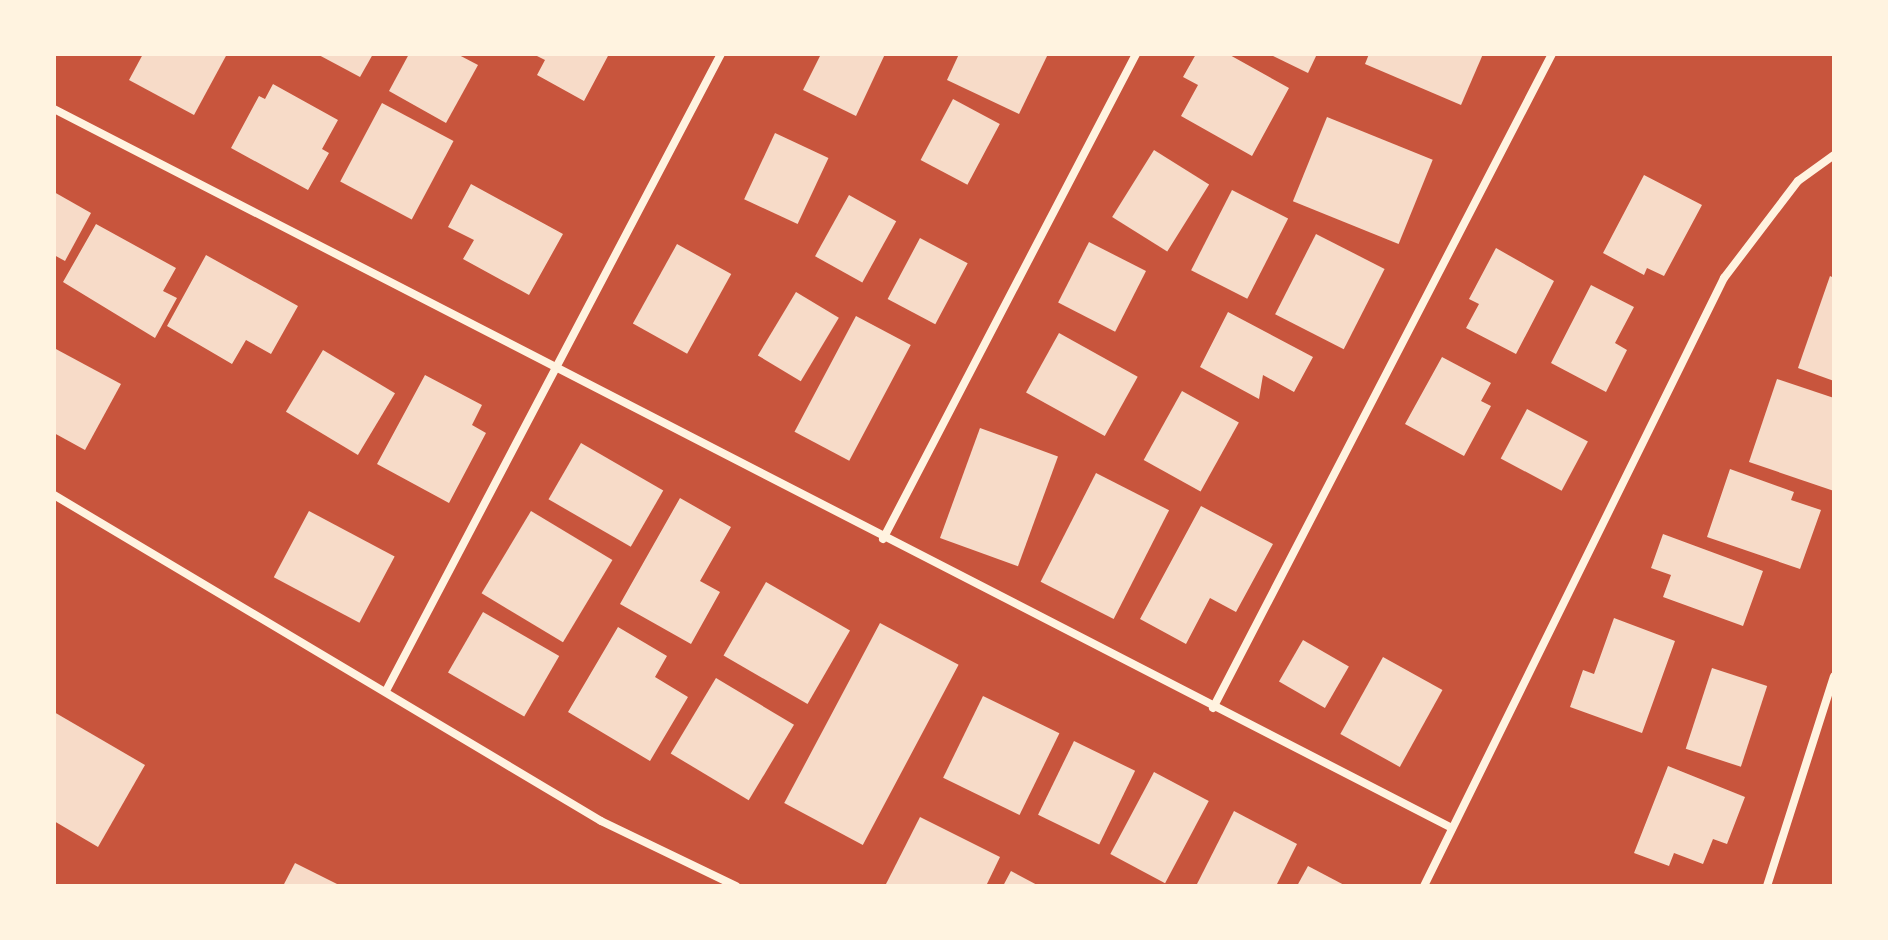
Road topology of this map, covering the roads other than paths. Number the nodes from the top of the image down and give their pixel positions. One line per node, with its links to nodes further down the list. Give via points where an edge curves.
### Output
1 (721, 54): 6 (street)
2 (1136, 54): 8 (street)
3 (1552, 54): 11 (street)
4 (54, 109): 6 (street)
5 (1834, 155): 12 (street, via 1798,181 1724,278)
6 (556, 369): 8 (street); 10 (street)
7 (54, 495): 10 (street)
8 (883, 539): 11 (street)
9 (1834, 676): 15 (street)
10 (387, 689): 13 (street, via 601,821)
11 (1213, 708): 12 (street)
12 (1452, 828): 14 (street)
13 (736, 886)
14 (1424, 886)
15 (1767, 886)

